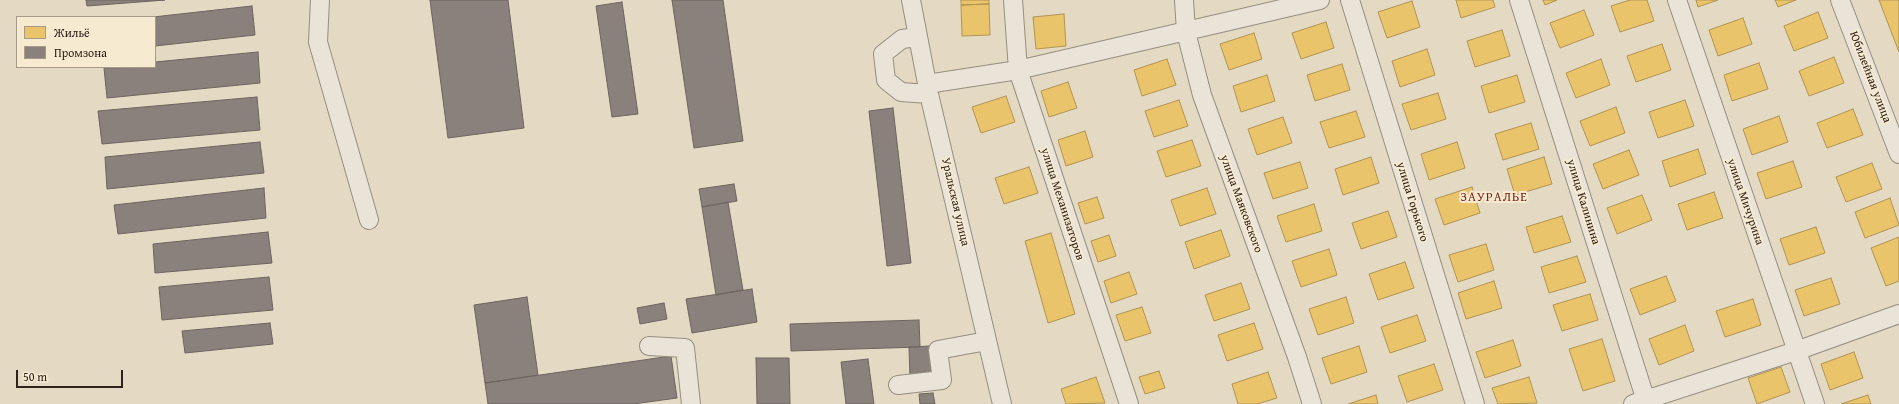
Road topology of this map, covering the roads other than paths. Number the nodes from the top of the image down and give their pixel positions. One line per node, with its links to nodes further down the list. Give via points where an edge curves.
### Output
1 (320, 0): 15 (street, via 318,42)
2 (911, 0): 11 (street, Уральская улица)
3 (1013, 0): 12 (street, улица Механизаторов)
4 (1184, 0): 10 (street, улица Маяковского)
5 (1320, 0): 10 (street)
6 (1350, 0): 26 (street, улица Горького)
7 (1520, 0): 21 (street, улица Калинина)
8 (1676, 0): 19 (street, улица Мичурина)
9 (1840, 0): 14 (street, Юбилейная улица)
10 (1186, 32): 12 (street); 25 (street, улица Маяковского, via 1202,94)
11 (918, 37): 13 (street, Уральская улица); 13 (street, via 902,39 883,54 886,80 901,92)
12 (1018, 70): 13 (street); 24 (street, улица Механизаторов)
13 (928, 89): 17 (street, Уральская улица)
14 (1899, 154)
15 (369, 220)
16 (1899, 314): 19 (street)
17 (987, 341): 20 (street, via 938,350 942,380); 23 (street, Уральская улица)
18 (649, 346): 22 (street, via 685,348)
19 (1796, 351): 21 (street); 27 (street, улица Мичурина)
20 (898, 386)
21 (1642, 403)
22 (691, 404)
23 (1002, 404)
24 (1129, 404)
25 (1312, 404)
26 (1475, 404)
27 (1814, 404)

